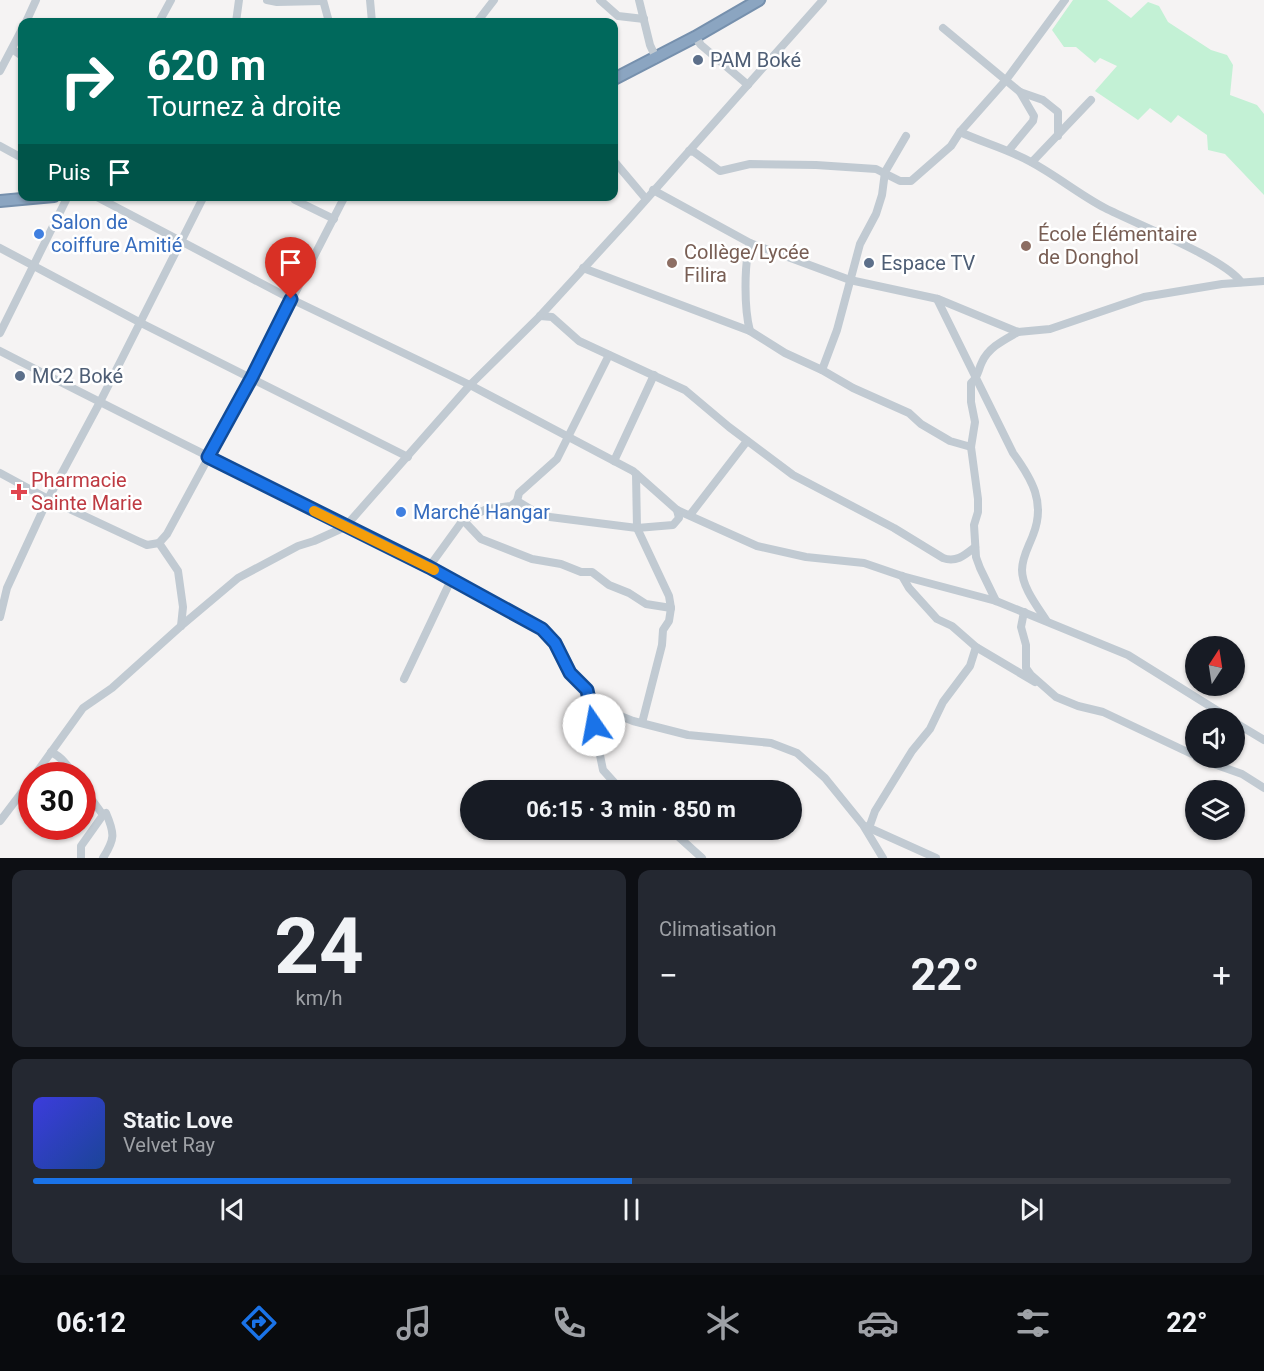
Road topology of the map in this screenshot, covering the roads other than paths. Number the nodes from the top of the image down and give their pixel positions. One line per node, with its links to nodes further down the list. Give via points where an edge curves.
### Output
1 (36, 0): 13 (street)
2 (171, 0): 14 (street)
3 (239, 0): 15 (street)
4 (267, 0): 5 (street)
5 (323, 0): 16 (street)
6 (370, 0): 17 (street)
7 (494, 0): 18 (street)
8 (600, 0): 19 (street, via 618,16)
9 (639, 0): 19 (street)
10 (759, 0): 22 (highway)
11 (823, 0): 29 (street)
12 (1065, 0): 28 (street)
13 (28, 18)
14 (161, 18)
15 (237, 18)
16 (328, 18)
17 (372, 18)
18 (480, 18)
19 (644, 19): 25 (street)
20 (943, 28): 28 (street)
21 (18, 37): 23 (street)
22 (695, 37): 25 (highway); 29 (street)
23 (12, 50): 24 (street); 26 (street)
24 (18, 54)
25 (656, 58): 27 (highway)
26 (0, 71)
27 (618, 77)
28 (1006, 80): 30 (street); 32 (street)
29 (748, 85): 37 (street)
30 (1020, 92): 34 (street, via 1043,100 1058,112); 36 (street, via 1034,116)
31 (1091, 100): 34 (street)
32 (960, 132): 36 (street); 41 (street, via 951,146 911,181 900,181)
33 (906, 136): 41 (street)
34 (1058, 136): 39 (street)
35 (0, 146): 38 (street)
36 (1009, 150): 39 (street)
37 (689, 151): 41 (street, via 720,171 750,164 835,166); 42 (street)
38 (18, 155)
39 (1032, 162): 59 (street, via 1103,207 1206,257)
40 (618, 165): 44 (street)
41 (885, 172): 57 (street, via 876,214 860,244)
42 (653, 190): 44 (street); 53 (street)
43 (18, 199): 45 (highway)
44 (646, 199): 56 (street)
45 (0, 201)
46 (65, 201): 55 (street)
47 (105, 201): 52 (street)
48 (201, 201): 52 (street)
49 (297, 201): 51 (street)
50 (343, 201): 51 (street)
51 (334, 219): 60 (street)
52 (181, 241): 60 (street); 63 (street)
53 (750, 243): 57 (street); 64 (street, via 745,303)
54 (0, 248): 55 (street)
55 (33, 265): 63 (street); 66 (street)
56 (583, 268): 62 (street); 64 (street)
57 (850, 280): 61 (street); 69 (street)
58 (1264, 281): 59 (street)
59 (1241, 282): 65 (street, via 1144,297 1050,329)
60 (291, 299): 71 (street); 73 (street)
61 (936, 299): 65 (street); 72 (street)
62 (540, 316): 68 (street, via 552,317 579,341); 73 (street)
63 (141, 323): 71 (street); 74 (street)
64 (750, 331): 69 (street)
65 (1018, 332): 72 (street, via 991,348)
66 (0, 333)
67 (0, 351): 74 (street)
68 (609, 354): 70 (street); 75 (street)
69 (822, 370): 77 (street, via 909,413 950,441)
70 (654, 375): 76 (street, via 685,390); 80 (street)
71 (252, 377): 78 (street); 79 (street)
72 (976, 380): 77 (street, via 971,383 975,422); 99 (street, via 1035,490 1040,513 1021,571 1026,588)
73 (470, 385): 75 (street); 78 (street)
74 (100, 402): 79 (street); 83 (street)
75 (568, 438): 80 (street); 84 (street, via 557,459 532,479)
76 (747, 441): 86 (street); 91 (street, via 793,476 943,558 961,558)
77 (972, 447): 91 (street, via 978,499)
78 (408, 456): 88 (street)
79 (208, 457): 88 (street); 90 (street)
80 (614, 461): 82 (street)
81 (0, 473): 83 (street)
82 (636, 474): 85 (street); 89 (street)
83 (48, 499): 90 (street, via 147,545); 98 (street, via 7,588)
84 (518, 501): 87 (street); 89 (street, via 542,516)
85 (677, 510): 86 (street); 89 (street, via 678,518 673,525)
86 (690, 515): 93 (street, via 757,546 806,557 864,563)
87 (463, 520): 92 (street); 96 (street, via 481,539 532,559 592,572 646,604)
88 (345, 527): 92 (street); 100 (street, via 298,546 238,578)
89 (637, 528): 96 (street)
90 (159, 543): 100 (street, via 178,571 183,607)
91 (975, 547): 95 (street)
92 (429, 567): 94 (street)
93 (902, 576): 95 (street); 101 (street, via 937,619 952,626)
94 (451, 580): 102 (street); 104 (street, via 542,629 555,643 570,673)
95 (996, 601): 97 (street)
96 (671, 608): 106 (street)
97 (1024, 612): 99 (street); 103 (street, via 1021,627 1026,668)
98 (0, 616)
99 (1046, 620): 105 (street, via 1128,655)
100 (181, 626): 109 (street, via 112,688 83,708)
101 (976, 647): 103 (street); 120 (street, via 970,666 943,702 930,729 912,751)
102 (404, 679)
103 (1046, 689): 110 (street, via 1056,697 1103,712)
104 (587, 690): 106 (street, via 613,713); 114 (street, via 603,770)
105 (1213, 708)
106 (642, 723): 120 (street, via 688,735 771,743 797,753 825,778)
107 (1245, 729): 108 (street)
108 (1264, 740)
109 (51, 752): 111 (street); 112 (street)
110 (1185, 752)
111 (44, 762)
112 (64, 762)
113 (1226, 768): 115 (street)
114 (612, 780)
115 (1264, 788)
116 (18, 797): 119 (street)
117 (96, 805): 118 (street)
118 (103, 815): 122 (street, via 81,846); 123 (street, via 106,813 113,829 113,842)
119 (0, 821)
120 (866, 827): 125 (street); 126 (street)
121 (682, 840): 124 (street)
122 (81, 858)
123 (102, 858)
124 (702, 858)
125 (883, 858)
126 (936, 858)

